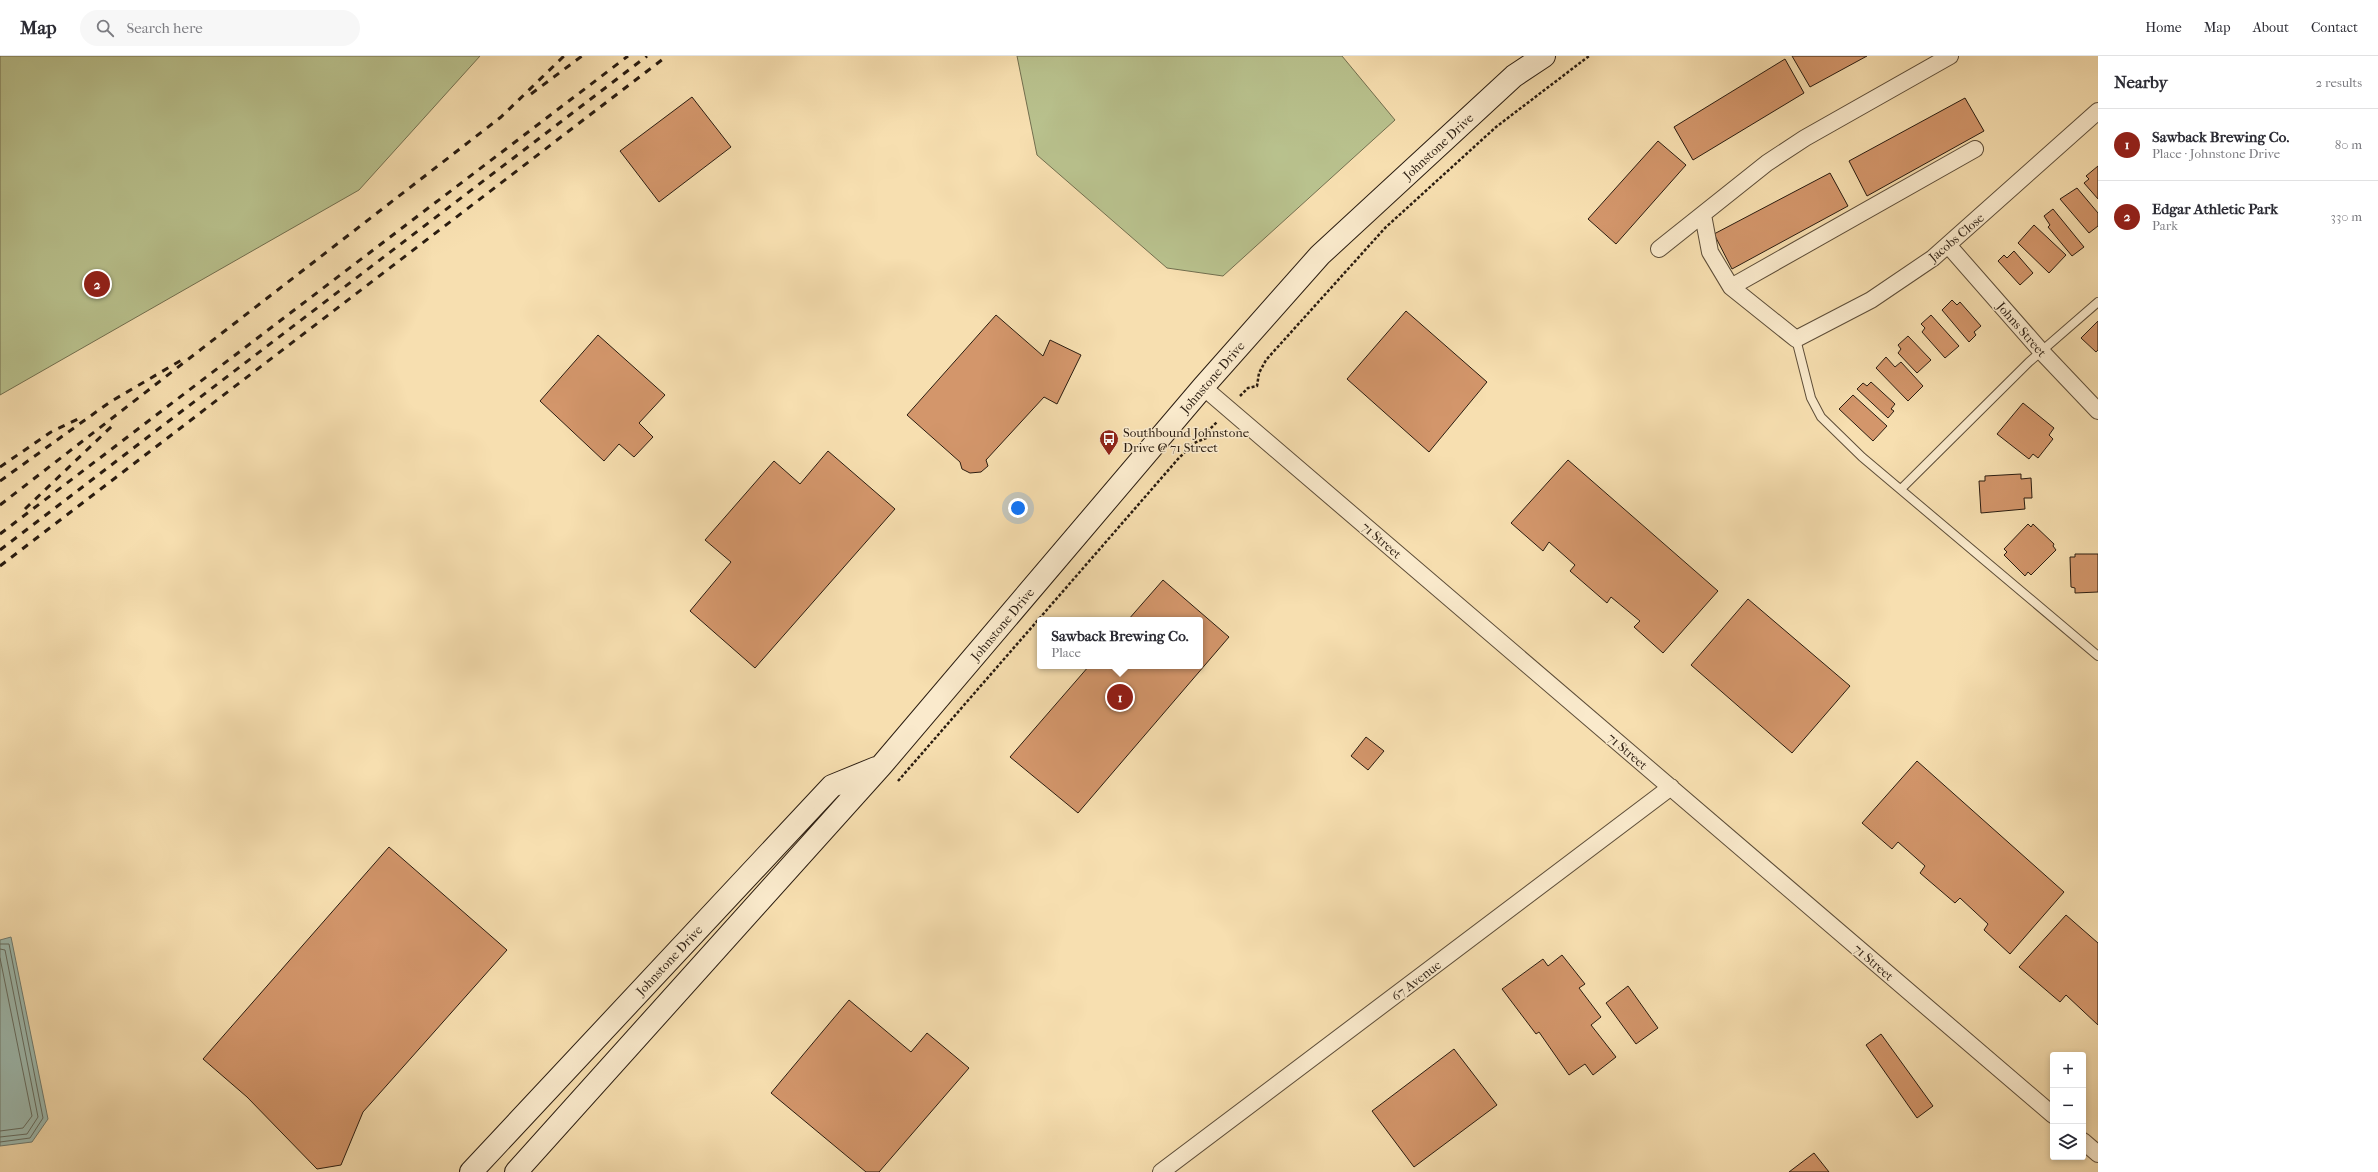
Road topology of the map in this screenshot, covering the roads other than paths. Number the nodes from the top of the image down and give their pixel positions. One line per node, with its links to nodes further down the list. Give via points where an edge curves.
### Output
1 (1544, 56): 12 (main road, Johnstone Drive, via 1514,76 1320,255)
2 (1950, 56): 5 (street, via 1805,138 1767,163)
3 (2098, 111): 6 (street, Jacobs Close)
4 (1975, 149): 8 (street)
5 (1703, 215): 7 (street); 8 (street, via 1710,252)
6 (1948, 244): 10 (street, Jacobs Close, via 1895,286); 11 (street, Johns Street)
7 (1659, 249)
8 (1731, 287): 10 (street)
9 (2098, 302): 11 (lane)
10 (1796, 339): 14 (lane, via 1811,398 1821,417 1862,457)
11 (2041, 351): 13 (street, Johns Street); 14 (lane, via 1965,423)
12 (1203, 387): 16 (main road, Johnstone Drive); 17 (street, 71 Street)
13 (2098, 411)
14 (1901, 489): 15 (lane)
15 (2098, 656)
16 (881, 766): 21 (main road, Johnstone Drive, via 832,786); 22 (main road, Johnstone Drive)
17 (1671, 787): 18 (street, 71 Street); 23 (street, 67 Avenue)
18 (2050, 1112)
19 (2086, 1144): 20 (street)
20 (2098, 1154)
21 (471, 1172)
22 (516, 1172)
23 (1161, 1172)

